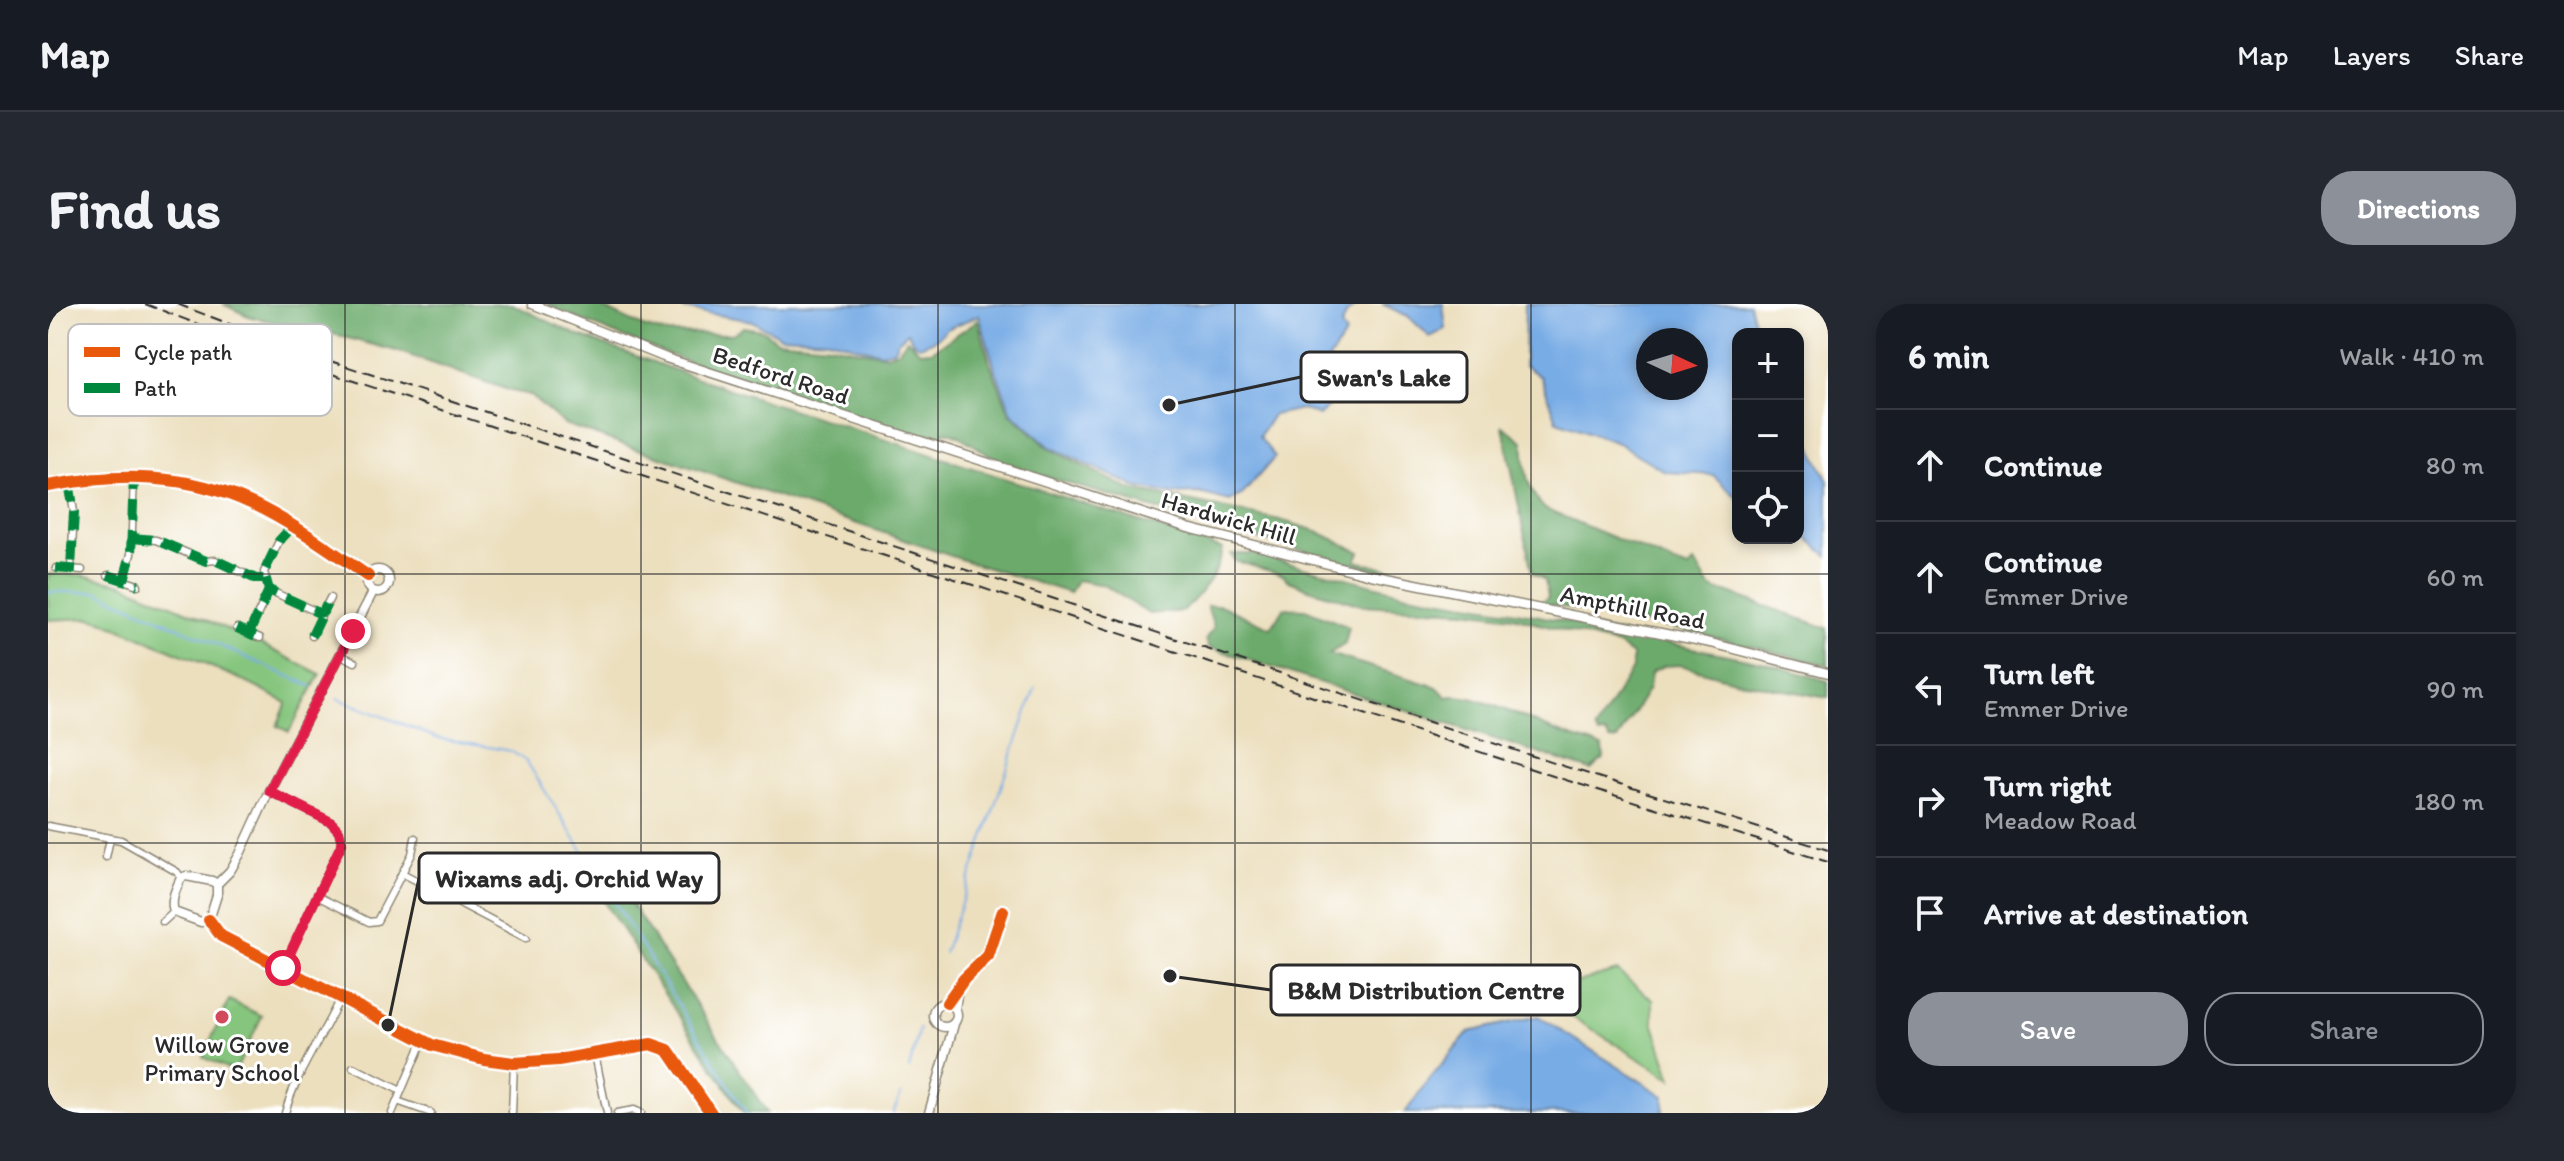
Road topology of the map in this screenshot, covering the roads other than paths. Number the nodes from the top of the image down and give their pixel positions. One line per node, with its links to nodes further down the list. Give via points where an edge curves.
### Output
1 (532, 304): 2 (street, Bedford Road, via 666,358)
2 (1021, 475): 16 (street, Hardwick Hill, via 1254,547)
3 (134, 477): 4 (street); 6 (street, via 173,479 223,493); 7 (street)
4 (69, 482): 5 (street); 9 (street, via 74,512)
5 (48, 486)
6 (292, 527): 12 (street); 13 (street, via 279,541)
7 (132, 538): 13 (street, via 156,540); 14 (street)
8 (56, 568): 9 (street)
9 (71, 568): 10 (street)
10 (82, 570)
11 (108, 575): 14 (street)
12 (368, 576): 18 (street); 18 (street, via 378,570 388,578 385,590)
13 (264, 579): 17 (street)
14 (124, 580): 15 (street)
15 (138, 585)
16 (1430, 588): 27 (street, Ampthill Road, via 1711,643)
17 (269, 590): 20 (street); 22 (street)
18 (373, 592): 25 (street)
19 (330, 598): 20 (street)
20 (319, 613): 23 (street)
21 (237, 628): 22 (street)
22 (249, 633): 24 (street)
23 (312, 636)
24 (260, 638)
25 (341, 655): 26 (street); 28 (street)
26 (355, 662)
27 (1828, 673)
28 (273, 793): 35 (street, via 230,871); 36 (street, via 339,831 341,850)
29 (48, 826): 31 (street)
30 (415, 838): 33 (street)
31 (110, 839): 32 (street); 34 (street, via 121,840)
32 (106, 857)
33 (402, 873): 36 (street, via 377,921 369,922); 41 (street)
34 (181, 878): 35 (street); 38 (street)
35 (217, 884): 39 (street)
36 (319, 896): 42 (street)
37 (1003, 911): 43 (street, via 988,956)
38 (174, 912): 39 (street); 40 (street)
39 (209, 920): 42 (street, via 221,936)
40 (163, 922)
41 (526, 938)
42 (283, 968): 44 (street)
43 (959, 986): 45 (street); 46 (street)
44 (341, 996): 49 (street); 56 (street)
45 (947, 1003): 46 (street); 48 (street, via 934,1011)
46 (956, 1009): 47 (street)
47 (954, 1024): 48 (street); 50 (street)
48 (938, 1026): 50 (street)
49 (423, 1040): 52 (street); 54 (street)
50 (947, 1049): 64 (street)
51 (595, 1054): 52 (street); 60 (street); 63 (street, via 651,1044 668,1050)
52 (514, 1063): 59 (street)
53 (353, 1067): 54 (street)
54 (401, 1091): 55 (street)
55 (397, 1101): 57 (street); 58 (street)
56 (285, 1113)
57 (392, 1113)
58 (431, 1113)
59 (512, 1113)
60 (607, 1113)
61 (617, 1113): 62 (street)
62 (641, 1113)
63 (711, 1113)
64 (929, 1113)

